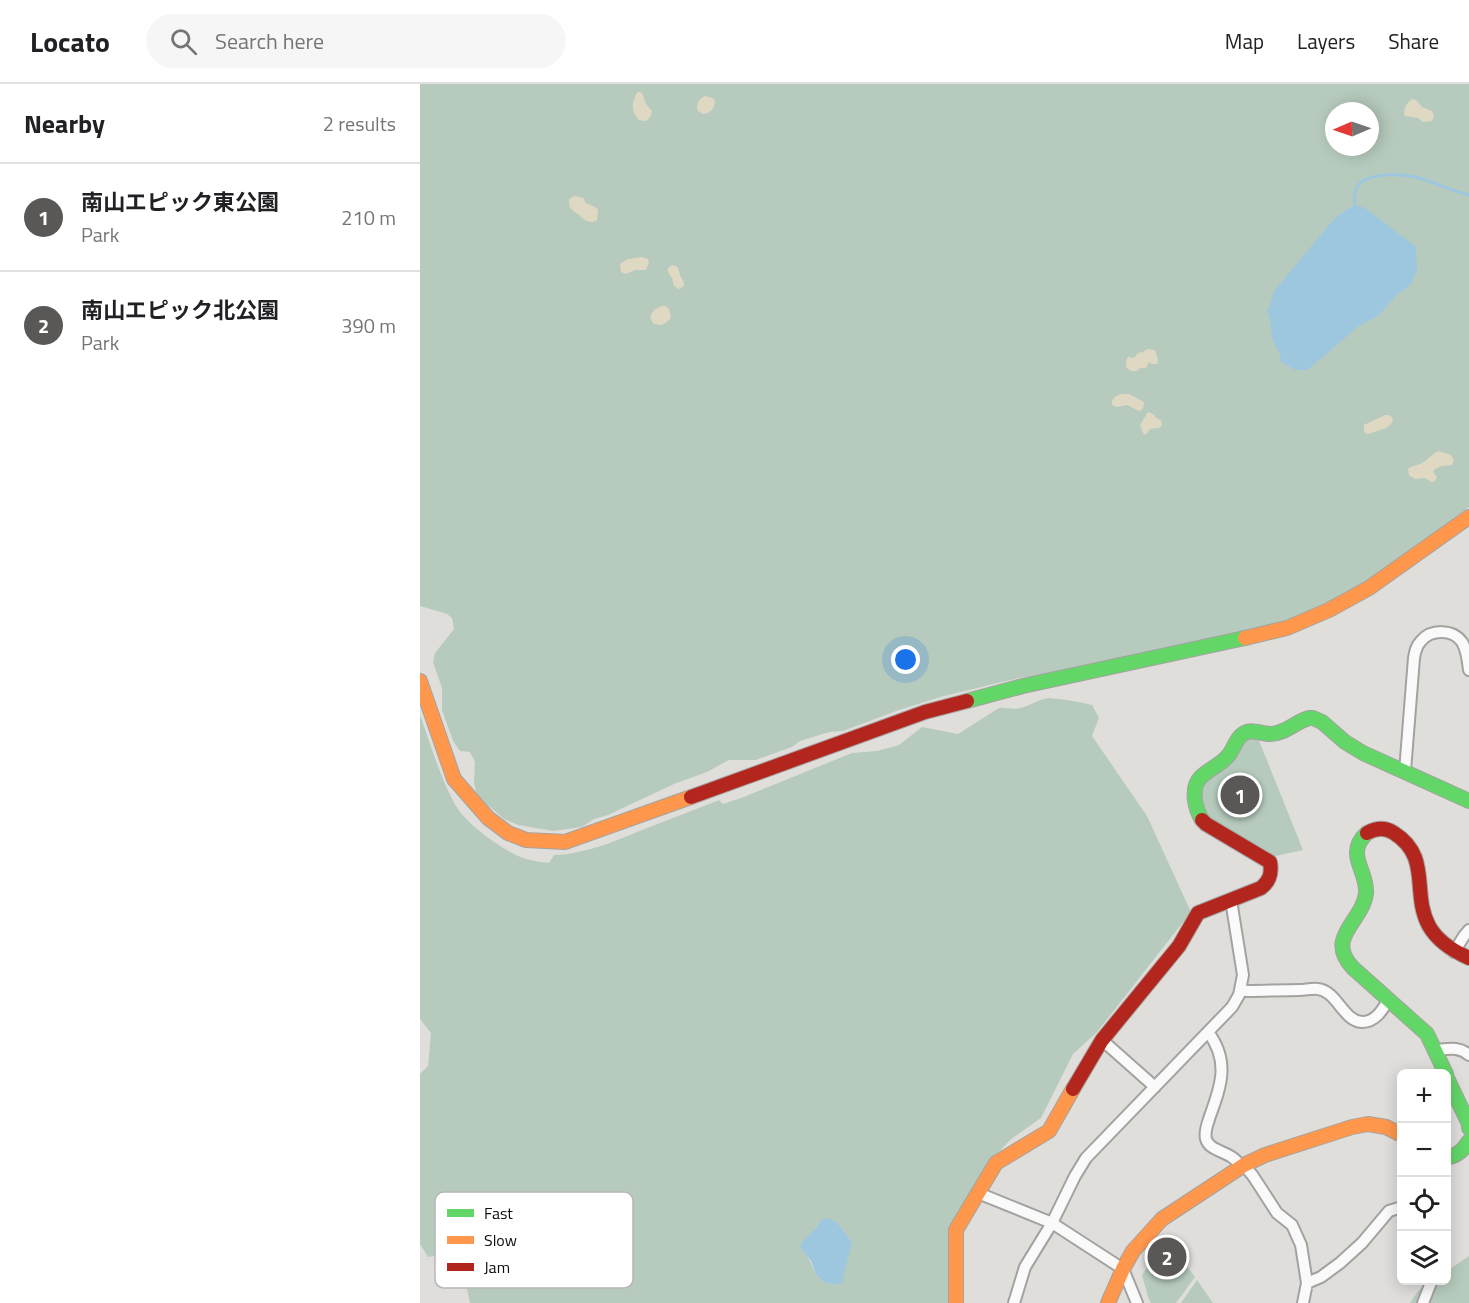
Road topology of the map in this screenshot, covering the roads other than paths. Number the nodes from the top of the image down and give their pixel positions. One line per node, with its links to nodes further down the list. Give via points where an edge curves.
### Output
1 (1469, 517): 3 (street, via 1369,588 1287,628 1023,686 925,712 565,842 526,840 488,818 454,779)
2 (1469, 670): 4 (street, via 1466,649 1458,637 1434,633 1420,641 1414,658)
3 (420, 681)
4 (1405, 771): 5 (street); 6 (street, via 1368,757 1314,718 1283,732 1245,732 1227,758 1200,777 1194,793 1203,821 1271,865 1266,884)
5 (1469, 801)
6 (1231, 900): 10 (street, via 1243,975); 13 (street, via 1198,913 1179,946)
7 (1469, 930): 8 (street)
8 (1454, 952): 9 (street); 11 (street, via 1429,927 1422,909 1416,859 1409,845 1390,830 1377,829 1363,835 1357,861 1366,892 1364,904 1346,930 1342,942 1344,957)
9 (1469, 958)
10 (1240, 990): 11 (street, via 1320,989 1358,1022 1374,1019); 12 (street, via 1233,1007)
11 (1389, 999): 14 (street, via 1427,1034)
12 (1208, 1032): 18 (street); 23 (street, via 1215,1040 1222,1073 1205,1135 1211,1146)
13 (1102, 1040): 18 (street); 24 (street, via 1049,1131 996,1163)
14 (1435, 1050): 15 (street, via 1463,1049); 16 (street)
15 (1469, 1055)
16 (1443, 1069)
17 (1451, 1086): 19 (street)
18 (1155, 1087): 26 (street, via 1086,1158)
19 (1469, 1128)
20 (1397, 1133): 23 (street, via 1368,1124 1352,1127)
21 (1469, 1141): 22 (street)
22 (1451, 1157)
23 (1242, 1166): 27 (street, via 1162,1219 1133,1251); 28 (street, via 1277,1213 1292,1226 1301,1245)
24 (978, 1193): 26 (street); 30 (street, via 956,1230)
25 (1397, 1208): 28 (street, via 1389,1211 1340,1263)
26 (1052, 1223): 27 (street); 31 (street, via 1025,1267)
27 (1123, 1269): 32 (street); 33 (street)
28 (1307, 1283): 34 (street)
29 (1430, 1285): 35 (street)
30 (956, 1303)
31 (1014, 1303)
32 (1108, 1303)
33 (1137, 1303)
34 (1303, 1303)
35 (1423, 1303)

